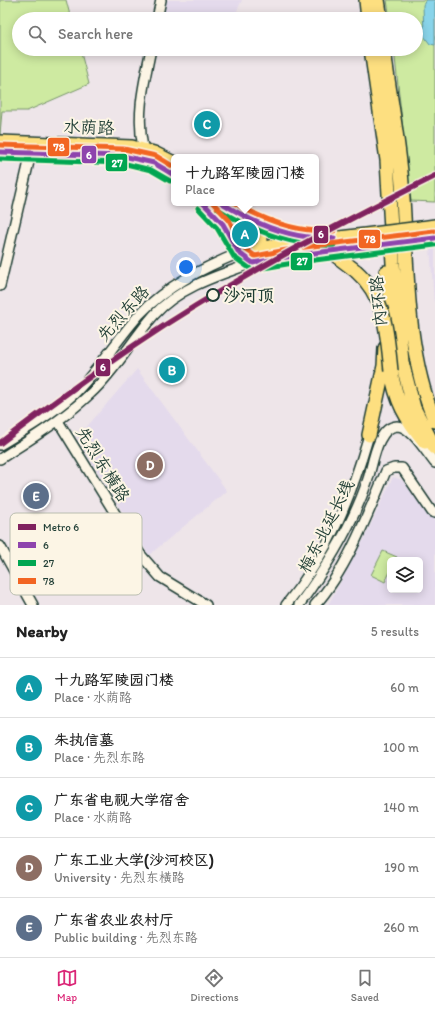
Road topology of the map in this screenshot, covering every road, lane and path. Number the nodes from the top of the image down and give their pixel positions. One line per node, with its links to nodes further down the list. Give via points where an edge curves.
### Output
1 (160, 0): 4 (street)
2 (366, 0): 5 (highway)
3 (378, 0): 6 (highway)
4 (158, 12)
5 (367, 12)
6 (380, 12)
7 (150, 56): 12 (street, via 139,110)
8 (372, 56): 10 (highway, 内环路)
9 (385, 56): 28 (highway, 内环路, via 399,154 415,350 422,386)
10 (382, 129): 30 (highway, via 386,203 385,348 384,366); 32 (highway, 内环路, via 389,176 402,362 419,419)
11 (0, 141): 12 (main road, 水荫路)
12 (143, 148): 15 (main road, 水荫路)
13 (0, 152): 14 (main road, 水荫路)
14 (32, 153): 16 (main road, 水荫路, via 123,156 154,163); 27 (street)
15 (171, 161)
16 (171, 173)
17 (206, 206): 25 (main road, via 223,224)
18 (227, 206): 19 (main road)
19 (251, 219): 22 (main road, via 280,230); 23 (main road, via 261,234)
20 (435, 225): 22 (main road, 先烈东路, bridge)
21 (435, 238): 24 (main road, 先烈东路, bridge)
22 (324, 240): 23 (main road, 先烈东路)
23 (262, 248): 25 (main road, 先烈东路); 26 (main road)
24 (331, 252): 26 (main road, 先烈东路); 33 (highway, bridge, via 356,271 372,288 384,313 393,383 402,411)
25 (239, 253): 26 (main road); 31 (street, 先烈东路, via 201,270 161,295 139,316 72,396)
26 (253, 262): 29 (street, 先烈东路, via 196,285 164,306 97,387)
27 (0, 286)
28 (435, 420)
29 (58, 421): 34 (street, 先烈东路); 38 (street, 先烈东横路)
30 (369, 436): 46 (street, 梅东北延长线, via 355,484 343,513 324,550)
31 (0, 445)
32 (435, 448)
33 (435, 455)
34 (0, 459)
35 (374, 459): 36 (street, 梅东北延长线, via 381,437 387,429 397,426 408,429); 37 (street); 47 (street, 梅东北延长线, via 368,480 344,531)
36 (435, 463)
37 (386, 471): 39 (street, via 402,468); 48 (street, via 346,557)
38 (115, 513)
39 (435, 513)
40 (0, 546): 42 (street)
41 (142, 556): 45 (street, 先烈东横路, via 160,577)
42 (10, 564)
43 (27, 595): 44 (street)
44 (33, 605)
45 (206, 605)
46 (286, 605)
47 (299, 605)
48 (315, 605)

